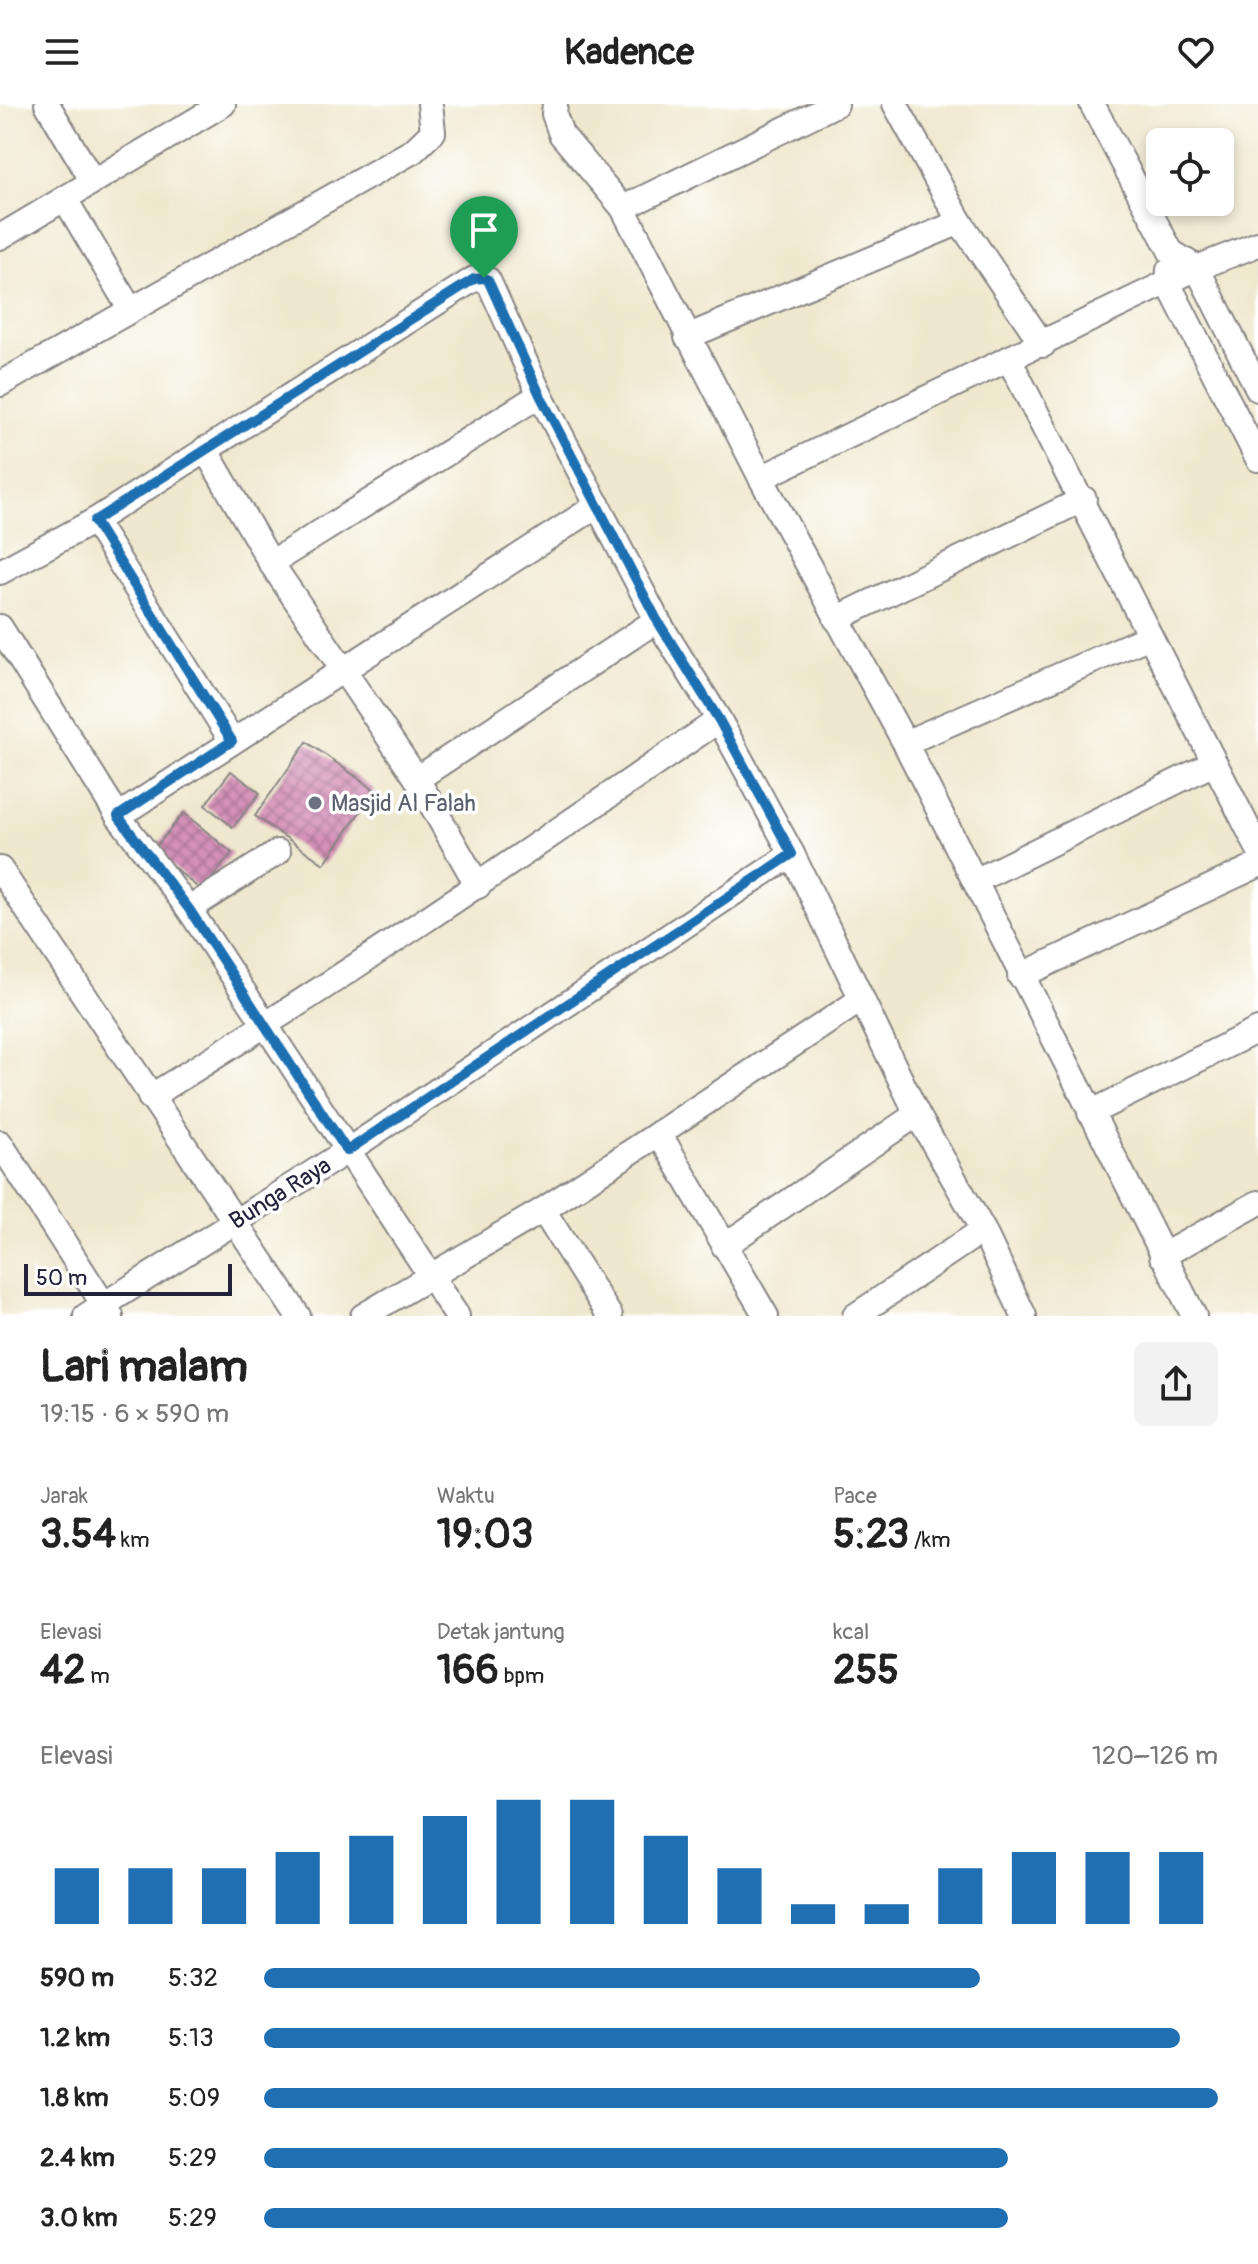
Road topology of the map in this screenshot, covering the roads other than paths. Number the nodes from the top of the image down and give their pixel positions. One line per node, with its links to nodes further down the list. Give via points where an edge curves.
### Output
1 (47, 104): 8 (street)
2 (430, 104): 17 (street, via 433,132 413,151)
3 (555, 104): 10 (street, via 561,134)
4 (836, 104): 10 (street)
5 (895, 104): 11 (street)
6 (1092, 104): 14 (street)
7 (212, 106): 8 (street)
8 (92, 180): 9 (street)
9 (65, 199): 12 (street); 17 (street)
10 (623, 208): 18 (street)
11 (960, 222): 18 (street); 19 (street)
12 (0, 237)
13 (1258, 244): 15 (street)
14 (1171, 252): 15 (street); 16 (street)
15 (1197, 268): 16 (street); 22 (street)
16 (1168, 283): 19 (street); 25 (street)
17 (130, 309): 21 (street)
18 (687, 337): 26 (street)
19 (1043, 345): 20 (street)
20 (1009, 359): 26 (street); 27 (street)
21 (0, 384)
22 (1258, 389)
23 (540, 395): 24 (street, via 488,280 478,278); 28 (street); 30 (street)
24 (205, 449): 29 (street); 30 (street)
25 (1258, 459)
26 (761, 478): 32 (street)
27 (1084, 499): 32 (street); 35 (street)
28 (598, 505): 33 (street); 36 (street)
29 (94, 521): 31 (street); 38 (street)
30 (271, 563): 36 (street)
31 (0, 572)
32 (836, 619): 39 (street)
33 (657, 620): 37 (street); 41 (street)
34 (0, 627): 42 (street)
35 (1150, 636): 39 (street); 40 (street)
36 (342, 669): 38 (street); 41 (street)
37 (719, 720): 46 (street); 50 (street)
38 (232, 741): 42 (street)
39 (905, 743): 49 (street)
40 (1214, 763): 43 (street); 49 (street)
41 (417, 779): 50 (street)
42 (118, 816): 51 (street)
43 (1251, 816): 44 (street)
44 (1258, 848)
45 (278, 852): 51 (street)
46 (792, 854): 53 (street); 61 (street, Bunga Raya)
47 (1258, 865): 52 (street)
48 (0, 869): 56 (street)
49 (975, 881): 52 (street)
50 (478, 886): 54 (street)
51 (189, 909): 54 (street)
52 (1020, 976): 57 (street)
53 (862, 999): 58 (street); 59 (street)
54 (266, 1026): 56 (street); 61 (street)
55 (1258, 1030): 57 (street)
56 (150, 1097): 64 (street)
57 (1090, 1113): 67 (street)
58 (917, 1114): 65 (street); 66 (street)
59 (659, 1133): 63 (street); 66 (street)
60 (0, 1143): 69 (street)
61 (347, 1151): 64 (street, Bunga Raya); 68 (street)
62 (1258, 1203): 67 (street)
63 (543, 1210): 68 (street); 73 (street)
64 (237, 1220): 69 (street, Bunga Raya); 70 (street)
65 (983, 1230): 75 (street); 76 (street)
66 (724, 1246): 74 (street)
67 (1162, 1256): 77 (street)
68 (431, 1274): 71 (street); 72 (street)
69 (100, 1313)
70 (298, 1316)
71 (363, 1316)
72 (457, 1316)
73 (610, 1316)
74 (766, 1316)
75 (855, 1316)
76 (1024, 1316)
77 (1194, 1316)

